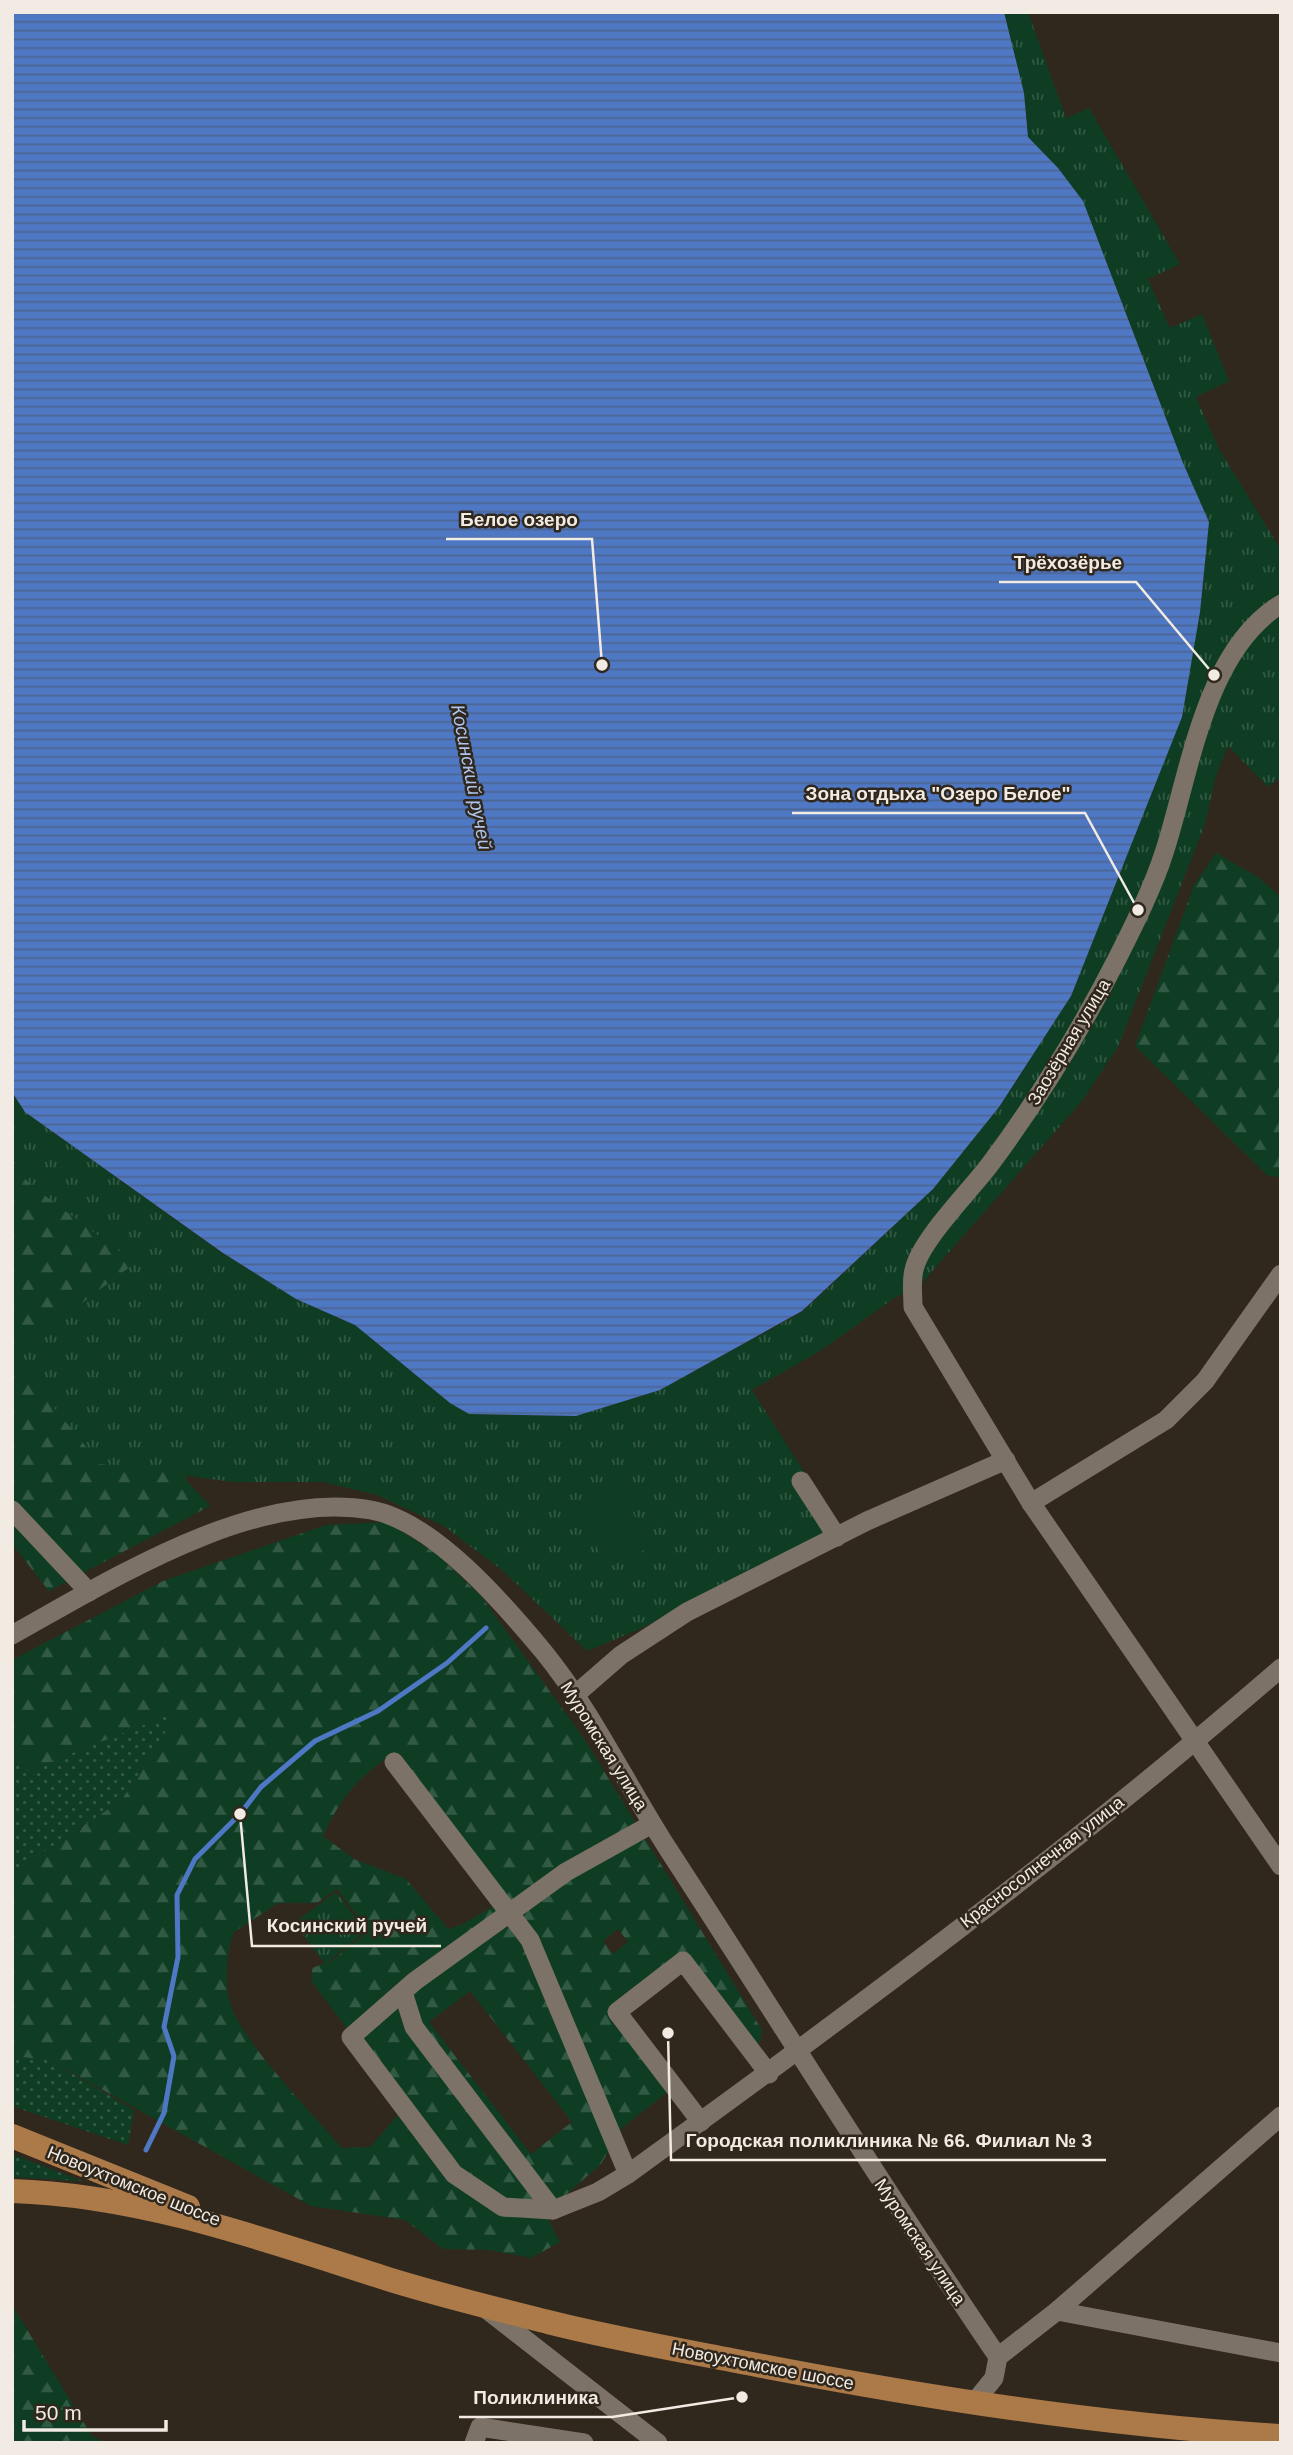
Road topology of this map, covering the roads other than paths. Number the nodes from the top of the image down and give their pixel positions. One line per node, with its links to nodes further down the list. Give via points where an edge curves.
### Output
1 (1281, 604): 3 (street, Заозёрная улица, via 1245,635 1224,667 1201,726 1163,856 1120,954 1055,1073 928,1242 914,1269 913,1307)
2 (1281, 1274): 5 (street, via 1205,1381 1166,1420)
3 (1006, 1460): 5 (street, Заозёрная улица); 7 (street)
4 (801, 1481): 7 (street)
5 (1031, 1503): 12 (street, Заозёрная улица)
6 (12, 1510): 8 (street)
7 (837, 1537): 11 (street, via 687,1612 621,1655)
8 (89, 1592): 9 (street, Муромская улица); 11 (street, Муромская улица, via 158,1556 254,1518 321,1508 376,1511 419,1530 461,1563 543,1651)
9 (12, 1635)
10 (1281, 1668): 12 (street, Красносолнечная улица)
11 (575, 1695): 14 (street, Муромская улица)
12 (1194, 1743): 15 (street, Заозёрная улица); 18 (street, Красносолнечная улица)
13 (394, 1762): 16 (street)
14 (652, 1824): 16 (street, via 566,1872); 18 (street, Муромская улица)
15 (1281, 1866)
16 (509, 1913): 17 (street); 23 (street, via 530,1940 552,1988)
17 (403, 1992): 25 (street, via 414,2027); 25 (street, via 351,2037 454,2174 503,2207)
18 (799, 2052): 19 (street, Красносолнечная улица); 30 (street, Муромская улица, via 883,2189)
19 (769, 2074): 21 (street, Красносолнечная улица); 21 (street, via 683,1961 617,2012)
20 (1281, 2116): 28 (street)
21 (701, 2122): 23 (street, Красносолнечная улица)
22 (12, 2136): 26 (main road, Новоухтомское шоссе)
23 (628, 2174): 25 (street, Красносолнечная улица)
24 (12, 2191): 26 (main road, Новоухтомское шоссе, via 109,2202)
25 (552, 2210)
26 (256, 2236): 27 (main road, Новоухтомское шоссе)
27 (479, 2304): 31 (main road, Новоухтомское шоссе, via 674,2349); 35 (street)
28 (1056, 2311): 29 (street); 30 (street)
29 (1281, 2353)
30 (998, 2357): 31 (street, via 994,2378)
31 (972, 2404): 32 (main road, Новоухтомское шоссе, via 1132,2426)
32 (1281, 2436)
33 (474, 2443): 34 (street, via 480,2427)
34 (584, 2443)
35 (658, 2443)

